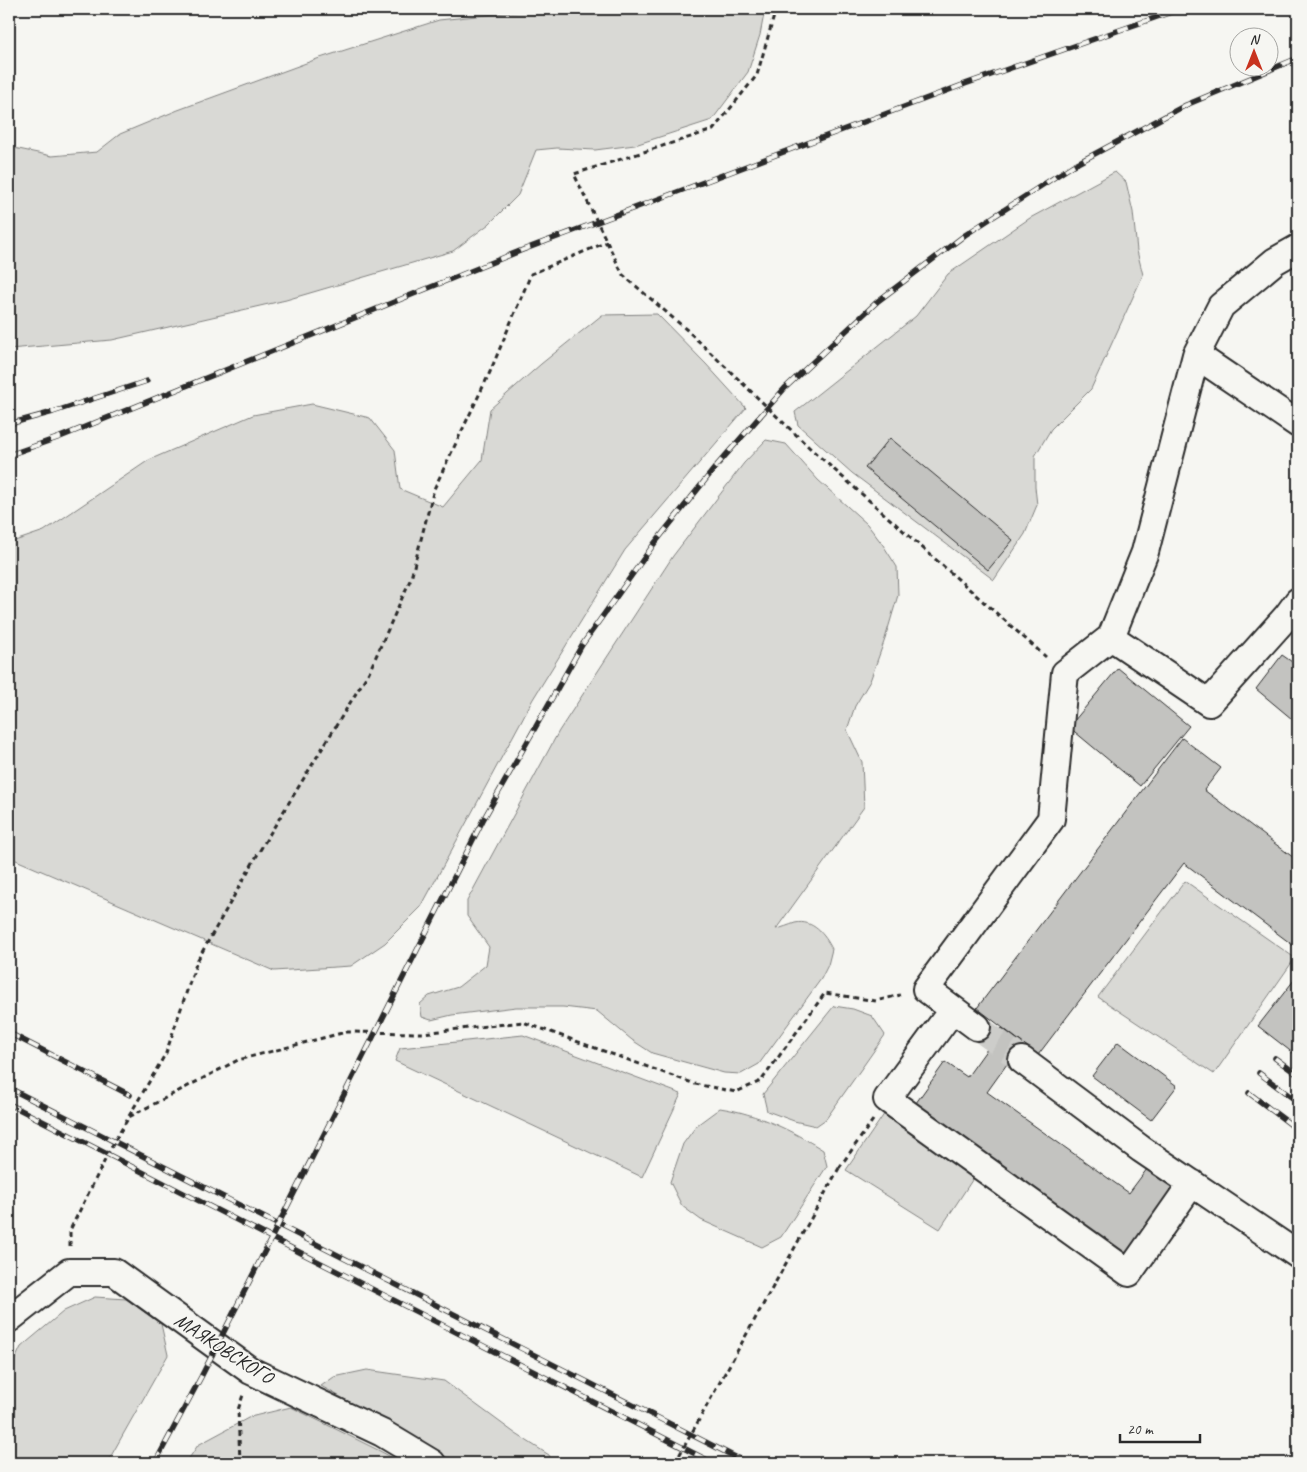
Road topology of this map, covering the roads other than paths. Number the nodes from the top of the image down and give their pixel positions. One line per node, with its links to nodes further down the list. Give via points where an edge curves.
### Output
1 (1298, 248): 2 (street, via 1275,261 1221,306)
2 (1196, 355): 3 (street); 5 (street, via 1145,552)
3 (1298, 424)
4 (1295, 614): 5 (street, via 1209,703)
5 (1111, 637): 6 (street, via 1065,673 1051,819 926,989)
6 (953, 1010): 7 (street); 9 (street, via 888,1099 1129,1273)
7 (977, 1027)
8 (1022, 1060): 9 (street)
9 (1192, 1183): 10 (street)
10 (1298, 1255)
11 (9, 1319): 12 (street, МАЯКОВСКОГО, via 69,1272 114,1272 251,1371 382,1433)
12 (432, 1463)

